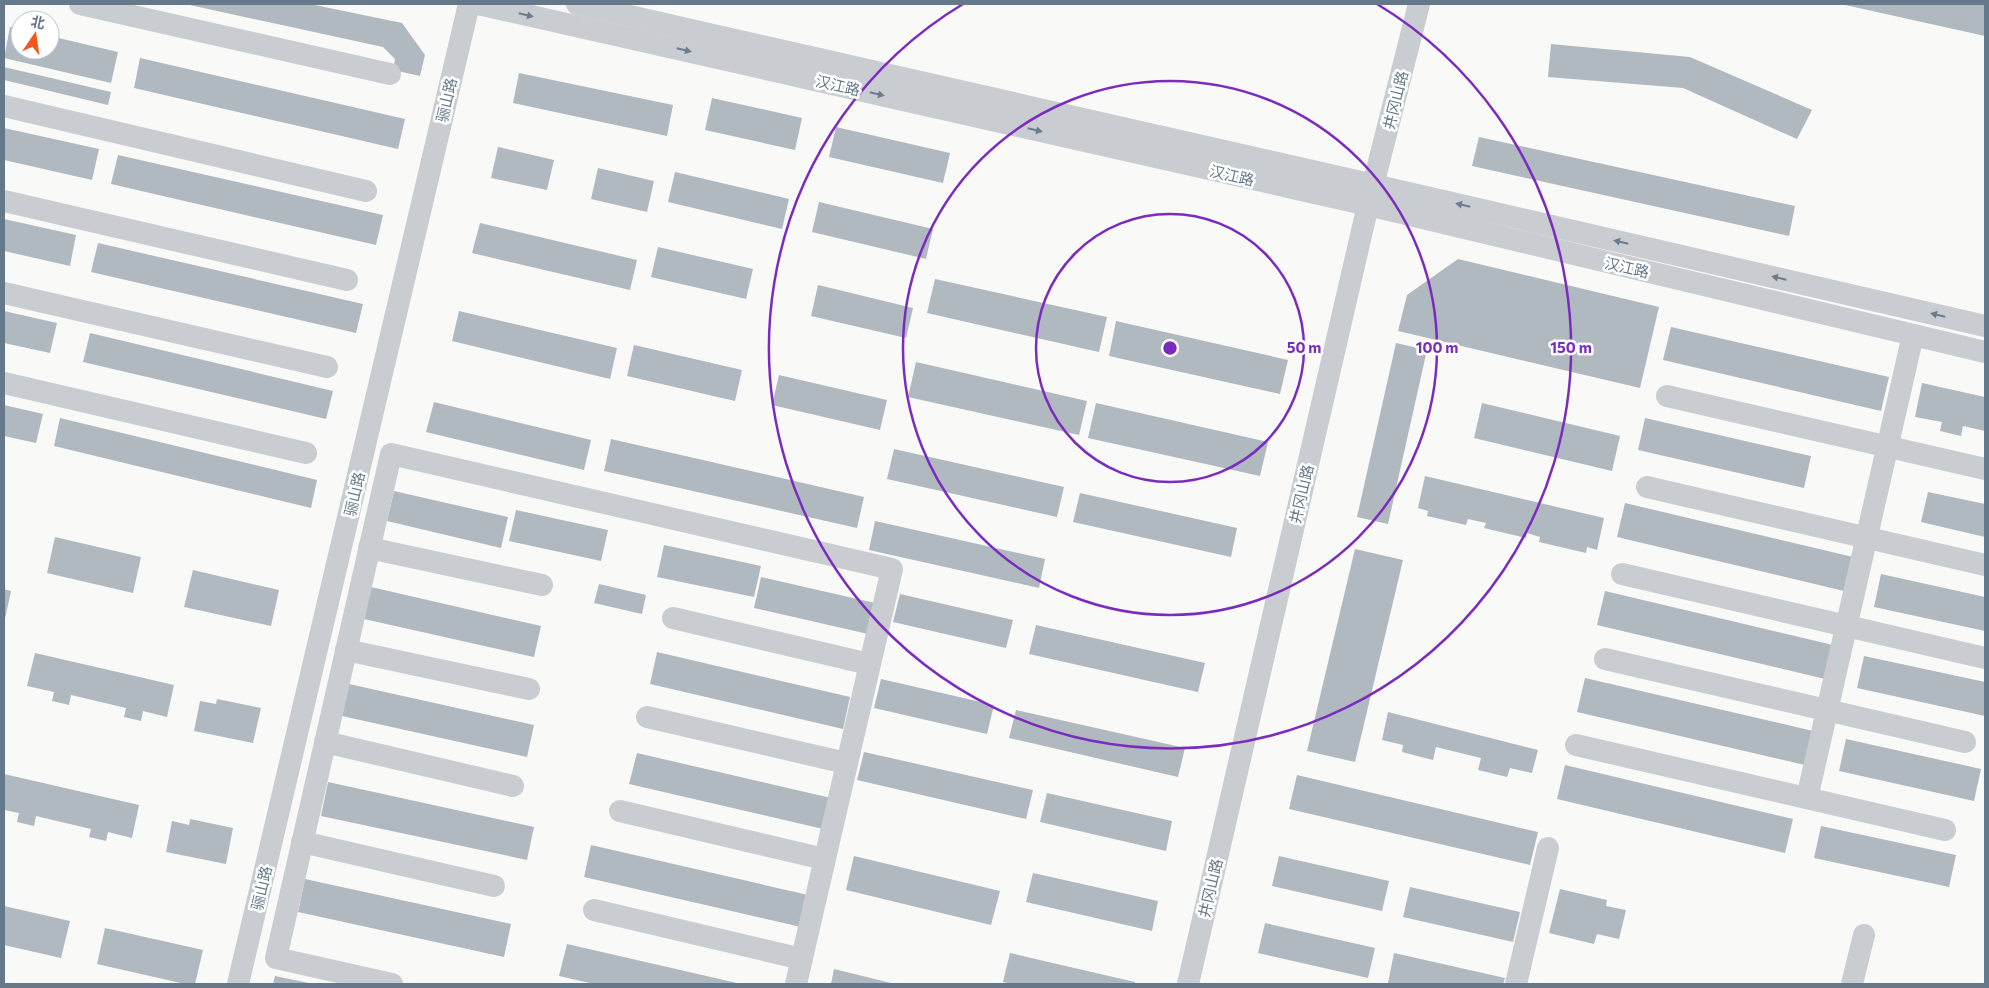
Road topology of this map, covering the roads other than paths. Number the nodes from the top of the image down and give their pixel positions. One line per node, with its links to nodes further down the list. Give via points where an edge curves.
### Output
1 (80, 4): 6 (street)
2 (469, 4): 52 (street, 骊山路)
3 (478, 4): 9 (street, 汉江路, one-way to 9)
4 (577, 4): 9 (street, 汉江路)
5 (1419, 4): 9 (street, 井冈山路)
6 (390, 74)
7 (4, 106): 8 (street)
8 (366, 191)
9 (1371, 195): 13 (street, 汉江路, one-way to 9); 14 (street, 汉江路); 55 (street, 井冈山路)
10 (4, 201): 11 (street)
11 (347, 280)
12 (4, 292): 16 (street)
13 (1985, 326)
14 (1913, 335): 15 (street, 汉江路); 19 (street)
15 (1985, 352)
16 (327, 367)
17 (4, 383): 20 (street)
18 (1668, 396): 19 (street)
19 (1887, 446): 21 (street); 23 (street)
20 (306, 453)
21 (1985, 469)
22 (1647, 487): 23 (street)
23 (1866, 538): 25 (street); 29 (street)
24 (369, 548): 27 (street); 30 (street); 33 (street, via 391,454 892,569)
25 (1985, 565)
26 (1622, 574): 29 (street)
27 (542, 585)
28 (673, 618): 33 (street)
29 (1846, 626): 31 (street); 35 (street)
30 (346, 650): 34 (street); 37 (street)
31 (1985, 658)
32 (1605, 659): 35 (street)
33 (869, 664): 40 (street)
34 (529, 689)
35 (1827, 710): 38 (street); 42 (street)
36 (647, 717): 40 (street)
37 (325, 742): 41 (street); 45 (street)
38 (1965, 742)
39 (1576, 745): 42 (street)
40 (846, 763): 47 (street)
41 (513, 786)
42 (1807, 798): 44 (street)
43 (620, 811): 47 (street)
44 (1945, 830)
45 (302, 842): 48 (street); 53 (street, via 276,958)
46 (1548, 848): 56 (street)
47 (824, 859): 51 (street)
48 (494, 886)
49 (594, 910): 51 (street)
50 (1864, 935): 57 (street)
51 (802, 959): 54 (street)
52 (238, 984)
53 (392, 984)
54 (796, 984)
55 (1188, 984)
56 (1516, 984)
57 (1852, 984)

